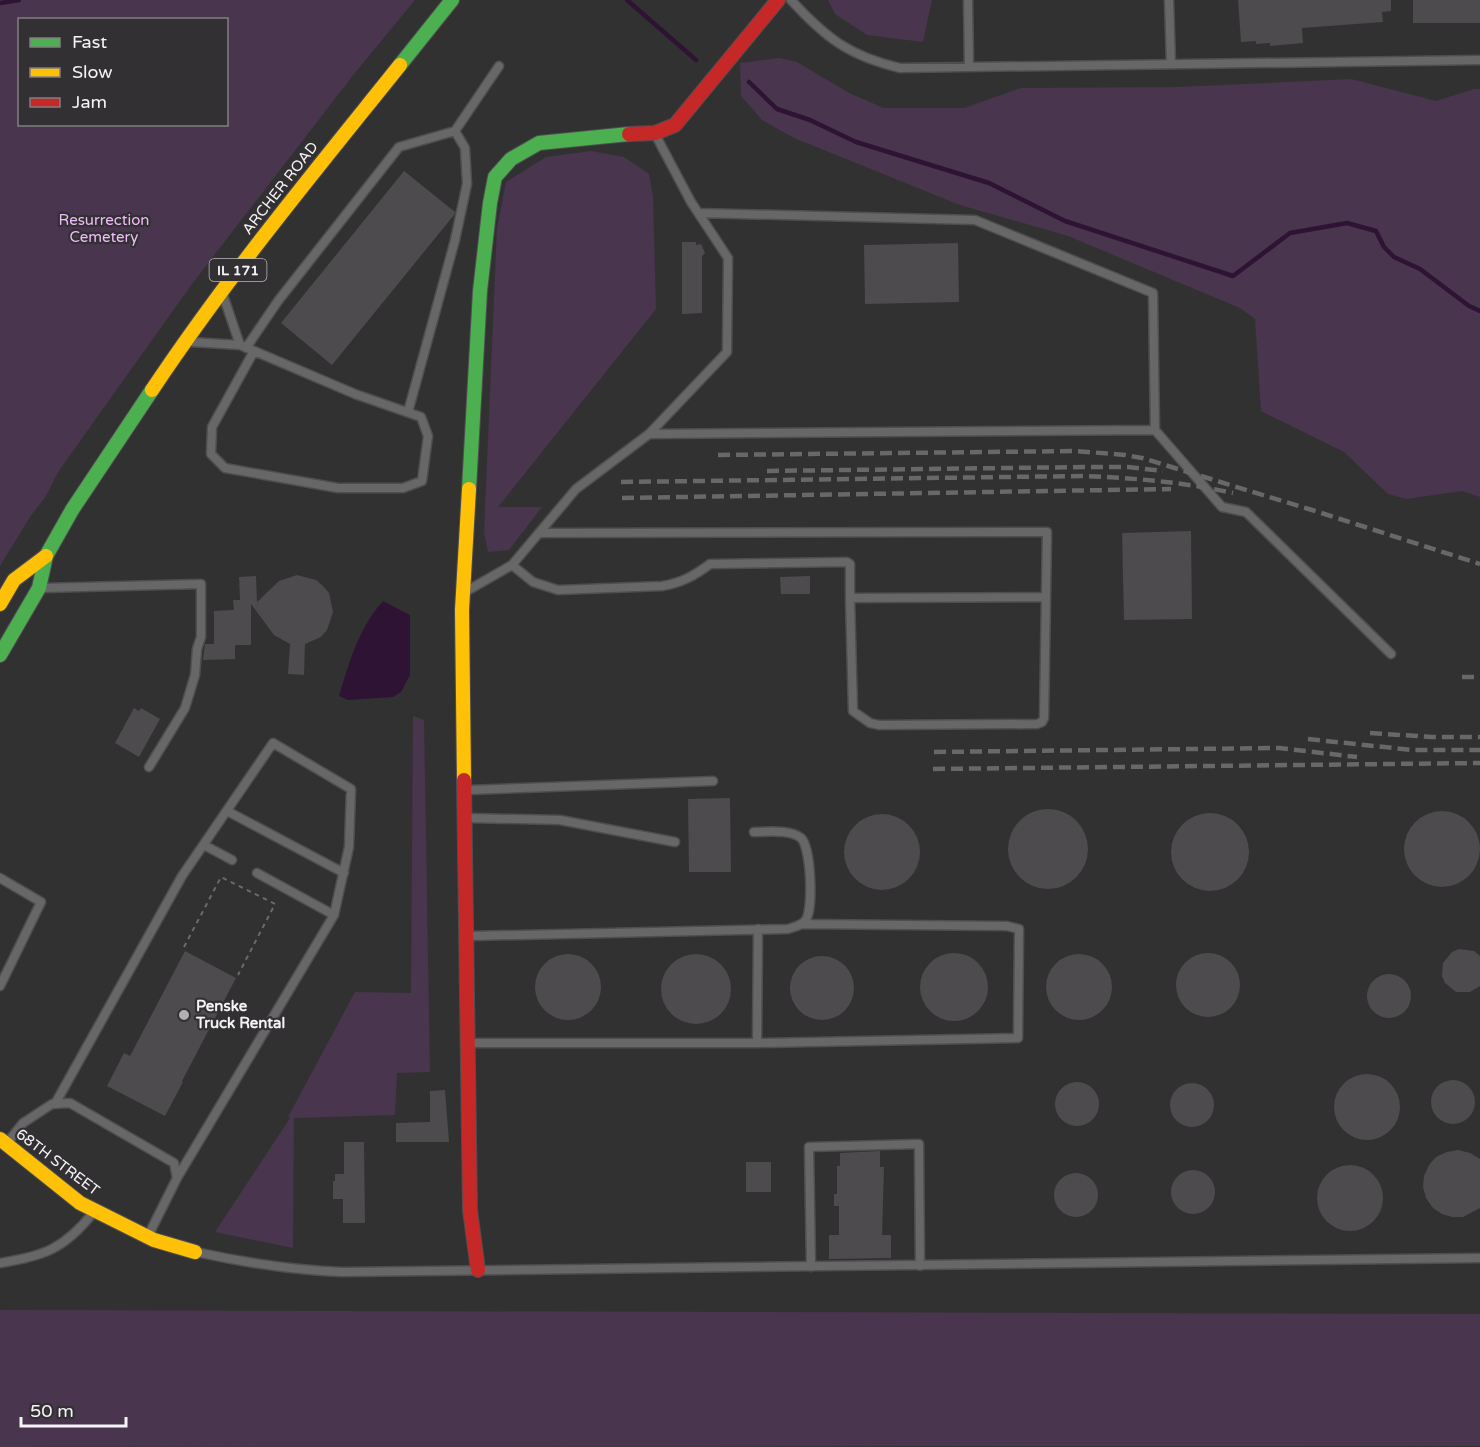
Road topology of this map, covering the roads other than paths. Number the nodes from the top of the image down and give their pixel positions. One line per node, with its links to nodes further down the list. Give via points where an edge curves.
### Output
1 (452, 0): 13 (street, ARCHER ROAD / IL 171)
2 (778, 0): 11 (street, via 675,125)
3 (791, 0): 9 (lane, via 844,49 876,62 900,68)
4 (968, 0): 9 (lane)
5 (1169, 0): 7 (lane)
6 (1480, 60): 7 (lane)
7 (1171, 64): 9 (lane)
8 (499, 66): 10 (lane)
9 (969, 67)
10 (455, 131): 15 (lane, via 399,147 278,301); 16 (lane, via 465,148 467,184)
11 (655, 133): 12 (lane); 23 (street, via 539,143 511,159 495,177 480,291)
12 (699, 213): 17 (lane, via 975,220 1153,293); 18 (lane, via 728,258 727,352)
13 (222, 292): 14 (street, ARCHER ROAD / IL 171); 15 (lane)
14 (185, 342): 15 (lane); 20 (street, ARCHER ROAD / IL 171, via 72,510)
15 (247, 348): 16 (lane); 16 (lane, via 212,427 211,454 225,468 338,488 403,488 422,481 428,436 421,417)
16 (408, 412)
17 (1155, 430): 18 (lane); 27 (lane, via 1222,507 1246,512)
18 (649, 434): 19 (lane, via 576,489)
19 (539, 532): 21 (lane); 24 (lane, via 1047,532)
20 (46, 556): 22 (street, ARCHER ROAD / IL 171); 26 (street, ARCHER ROAD / IL 171, via 14,580)
21 (512, 565): 23 (lane); 25 (lane, via 534,582 558,590 662,586 678,583 710,564 847,562)
22 (39, 588): 28 (street, ARCHER ROAD / IL 171); 29 (lane, via 201,584 201,637 195,675 184,708)
23 (463, 594): 31 (street)
24 (1046, 597): 25 (lane); 25 (lane, via 1042,722 891,725 870,723 853,711)
25 (850, 598)
26 (0, 604)
27 (1391, 654)
28 (0, 655)
29 (149, 767)
30 (713, 782): 31 (lane)
31 (464, 790): 33 (street)
32 (227, 811): 36 (lane); 39 (lane); 39 (lane, via 273,743 351,789)
33 (465, 818): 35 (lane, via 560,820); 44 (street)
34 (754, 832): 42 (lane, via 784,832 799,836 804,842 810,907)
35 (675, 842)
36 (204, 845): 37 (lane); 48 (lane, via 182,876)
37 (232, 860)
38 (257, 873): 41 (lane)
39 (344, 873): 41 (lane)
40 (0, 878): 45 (lane, via 41,902)
41 (334, 915): 50 (lane)
42 (801, 924): 43 (lane, via 788,929); 47 (lane, via 1019,929 1018,1038)
43 (758, 929): 44 (lane); 47 (lane)
44 (466, 936): 46 (street)
45 (0, 986)
46 (468, 1043): 47 (lane); 58 (street, via 470,1210)
47 (758, 1043)
48 (54, 1104): 49 (lane, via 23,1123); 50 (lane, via 70,1103 174,1163)
49 (3, 1142): 51 (street, 68TH STREET, via 80,1203)
50 (177, 1178): 52 (lane)
51 (95, 1210): 52 (street, 68TH STREET); 55 (lane, via 79,1231 56,1249)
52 (148, 1237): 53 (street, 68TH STREET)
53 (195, 1252): 58 (lane, via 294,1270)
54 (1480, 1258): 56 (lane)
55 (0, 1263)
56 (920, 1266): 57 (lane); 57 (lane, via 919,1144 809,1147)
57 (811, 1267): 58 (lane)
58 (478, 1270)

